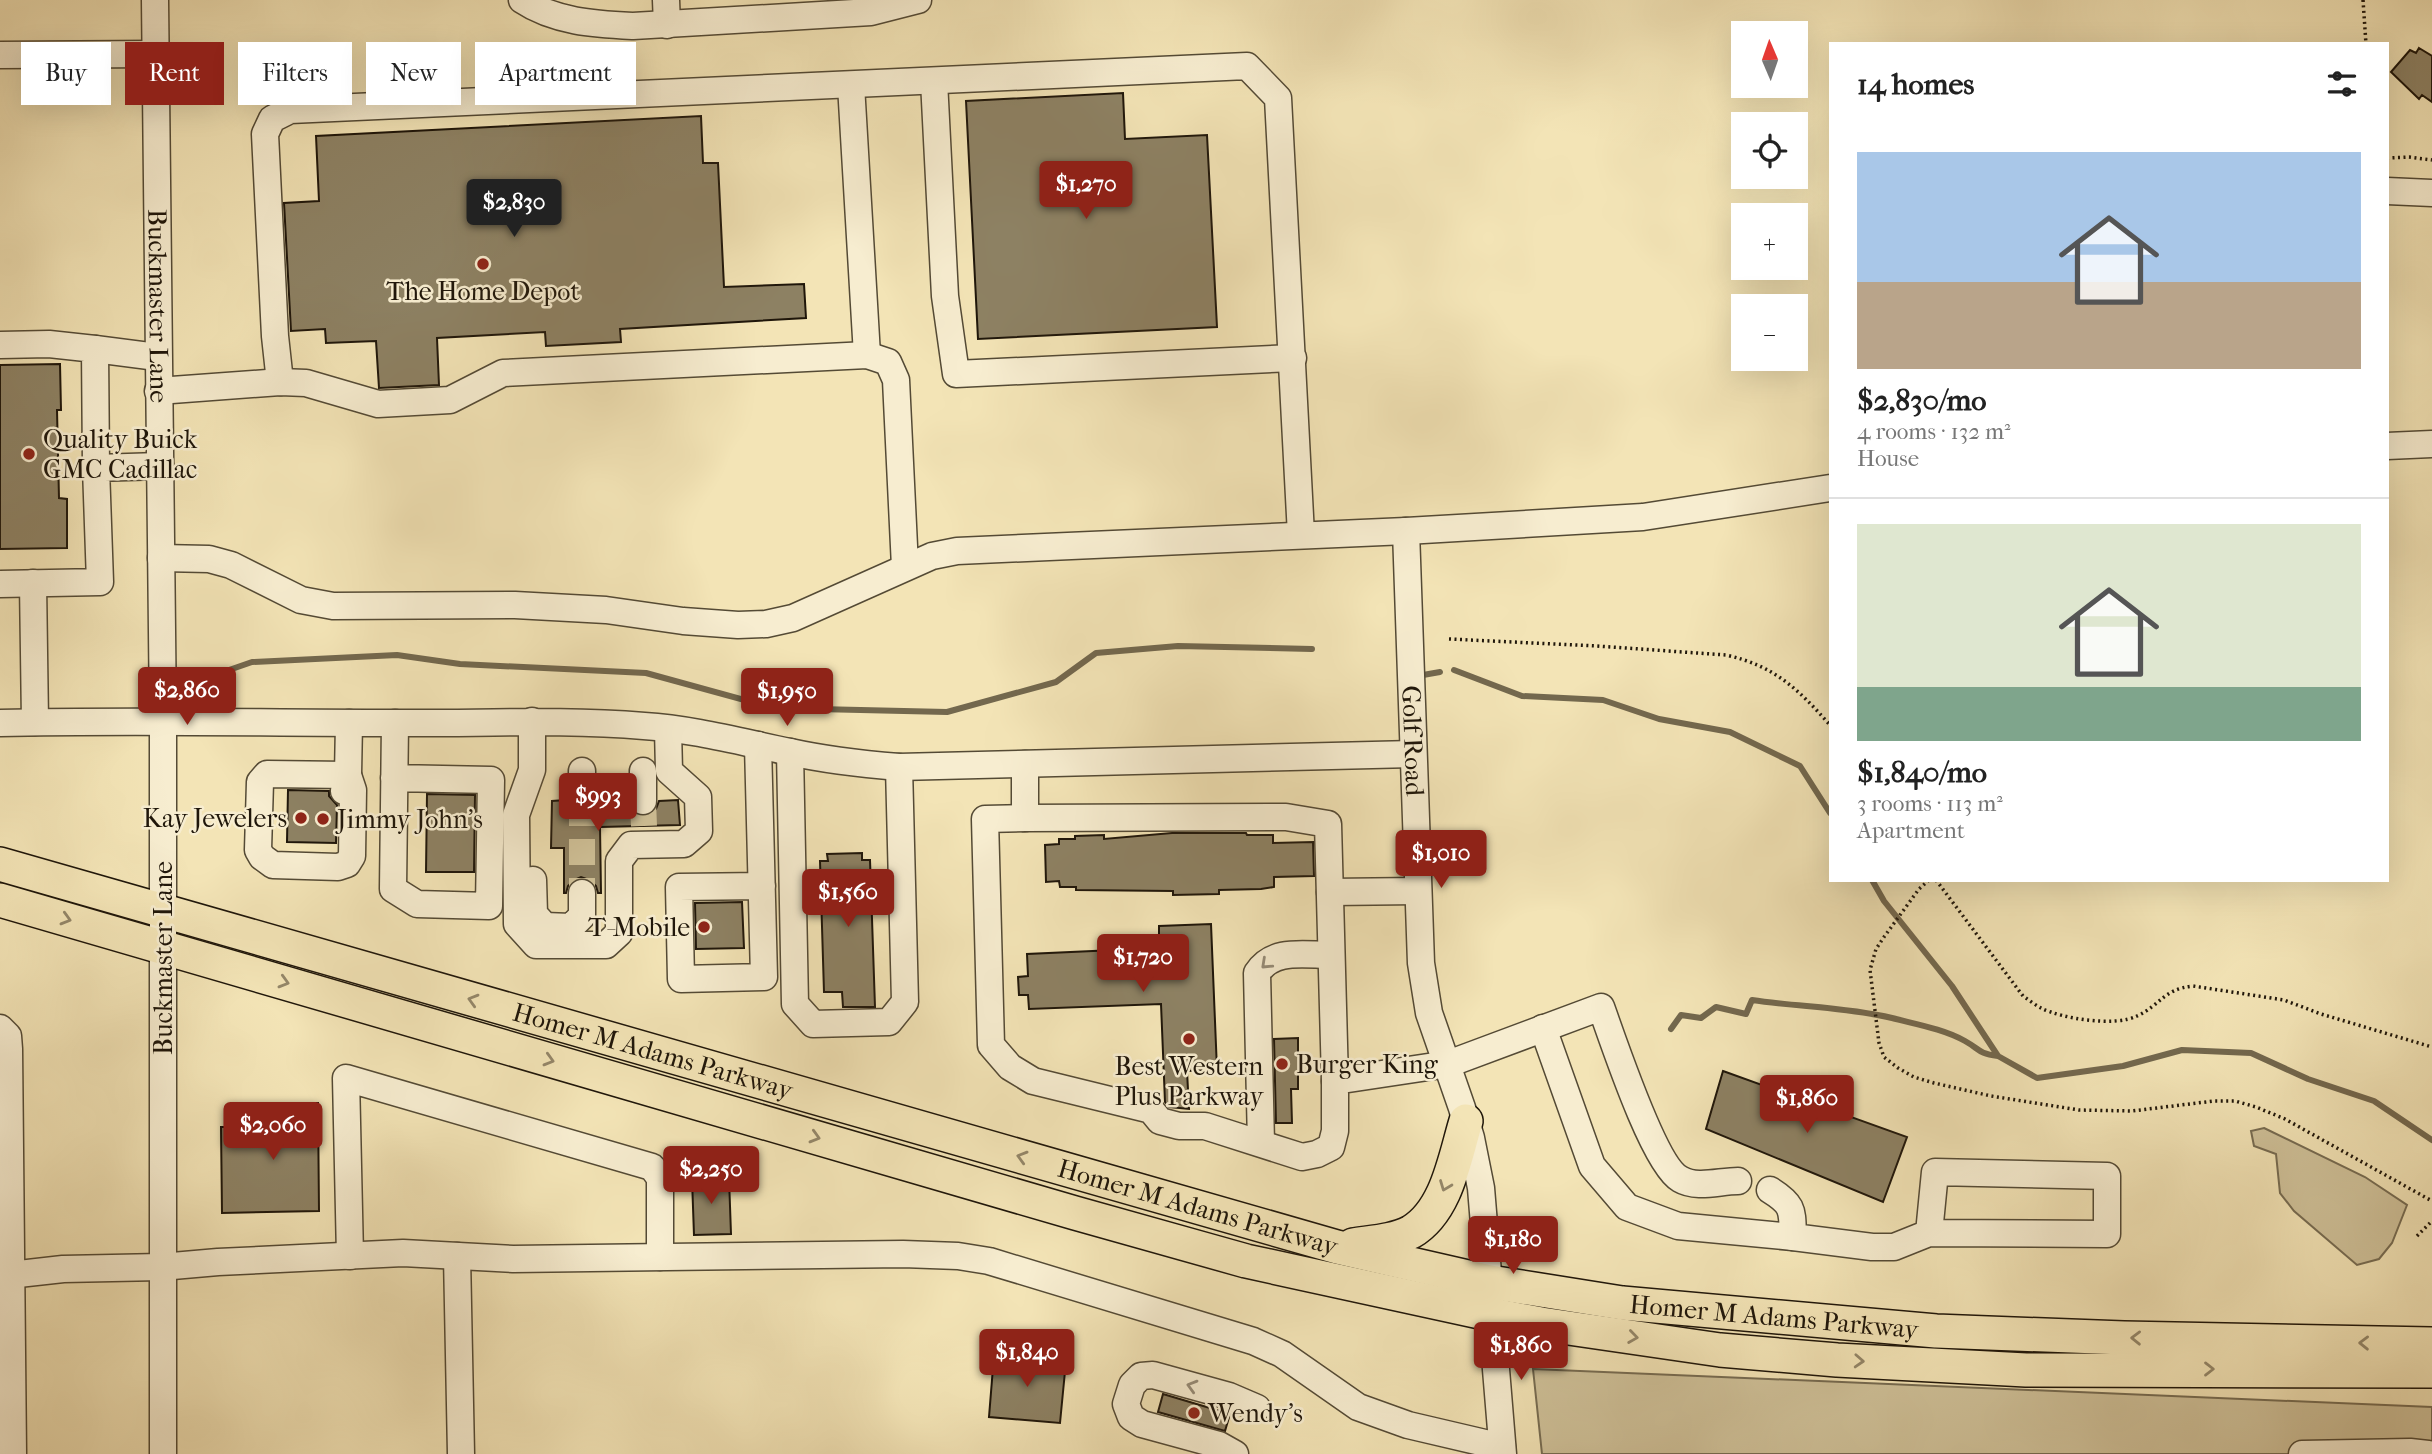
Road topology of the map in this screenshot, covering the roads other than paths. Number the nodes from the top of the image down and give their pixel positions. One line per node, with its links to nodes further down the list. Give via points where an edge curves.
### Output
1 (155, 0): 5 (street, Buckmaster Lane)
2 (522, 0): 4 (street, via 561,18 594,24)
3 (918, 0): 4 (street, via 871,12)
4 (666, 12)
5 (155, 42)
6 (125, 54): 7 (street)
7 (0, 55)
8 (934, 81): 9 (street); 17 (street, via 1247,66 1278,98); 17 (street, via 945,296 956,374)
9 (851, 85): 15 (street); 18 (street, via 290,110 272,119 265,134)
10 (155, 105): 16 (street, Buckmaster Lane)
11 (2389, 191): 12 (street)
12 (2432, 193)
13 (0, 345): 14 (street)
14 (96, 349): 16 (street); 23 (street)
15 (867, 355): 18 (street, via 503,373 450,400 386,404 306,383); 28 (street, via 888,362 896,380)
16 (157, 357): 19 (street, Buckmaster Lane)
17 (1293, 358): 26 (street)
18 (280, 382): 19 (street)
19 (158, 391): 22 (street, Buckmaster Lane)
20 (2432, 444): 21 (street)
21 (2389, 446)
22 (160, 466): 23 (street); 27 (street, Buckmaster Lane)
23 (96, 468): 29 (street, via 100,582)
24 (1829, 488): 25 (street, via 1643,517)
25 (1406, 531): 26 (street); 40 (street, Golf Road)
26 (1301, 535): 28 (street, via 957,551)
27 (161, 558): 28 (street, via 209,559 231,565 301,600 333,606 515,605 738,625 793,618); 31 (street, Buckmaster Lane)
28 (905, 567)
29 (33, 583): 30 (street); 33 (street)
30 (0, 584)
31 (163, 721): 33 (street); 35 (street); 57 (street, Buckmaster Lane)
32 (532, 721): 36 (street); 37 (street); 43 (street)
33 (35, 722): 34 (street)
34 (0, 723)
35 (349, 723): 36 (street); 46 (street)
36 (395, 723): 47 (street)
37 (668, 729): 38 (street); 50 (street, via 669,771 698,797 699,831 684,844)
38 (758, 745): 39 (street); 52 (street)
39 (790, 752): 42 (street); 42 (street, via 795,1004 813,1024 889,1022 905,1002)
40 (1413, 754): 41 (street); 53 (street, Golf Road)
41 (1025, 764): 42 (street); 49 (street)
42 (899, 767)
43 (532, 770): 50 (street, via 516,815 517,924 536,945 606,945 619,933 619,861); 55 (street, via 534,914 545,926 570,927 582,916)
44 (582, 771): 48 (street)
45 (643, 771): 50 (street)
46 (348, 775): 46 (street, via 267,774 260,782 258,850 262,857 273,866 347,864 352,856 353,830 353,790)
47 (394, 778): 47 (street, via 393,889 417,904 489,906 491,780)
48 (582, 800)
49 (1025, 818): 54 (street, via 1286,817 1328,824); 65 (street, via 985,819 991,1045 1010,1068 1033,1081 1151,1110 1160,1121 1205,1126)
50 (644, 824)
51 (0, 864): 57 (main road, Homer M Adams Parkway)
52 (762, 886): 52 (street, via 764,977 681,979 679,887)
53 (1418, 891): 54 (street); 62 (street, Golf Road, via 1429,1013)
54 (1330, 892): 59 (street)
55 (582, 893)
56 (0, 900): 58 (main road, Homer M Adams Parkway, one-way to 58)
57 (163, 911): 58 (street, Buckmaster Lane); 72 (main road, Homer M Adams Parkway, one-way to 57)
58 (164, 947): 76 (street, Buckmaster Lane); 79 (main road, Homer M Adams Parkway, one-way to 79, via 1246,1261)
59 (1331, 955): 63 (street); 65 (street, one-way to 65, via 1275,956 1257,973)
60 (0, 1028): 77 (street, via 8,1036 9,1049)
61 (1543, 1028): 62 (street); 67 (street, via 1601,1007 1654,1147 1677,1178); 69 (street, via 1591,1166 1627,1206)
62 (1448, 1064): 63 (street); 64 (street, Golf Road)
63 (1335, 1081): 65 (street, via 1331,1147 1302,1157)
64 (1466, 1121): 72 (main road, one-way to 72, via 1449,1177 1429,1217 1411,1232 1388,1240); 78 (street, Golf Road, via 1481,1188)
65 (1261, 1143)
66 (1738, 1181): 67 (street)
67 (1693, 1185): 69 (street)
68 (1770, 1190): 71 (street, via 1786,1200)
69 (1684, 1226): 71 (street)
70 (1929, 1233): 70 (street, via 1935,1172 2107,1176 2108,1234); 71 (street, via 1894,1247)
71 (1793, 1237)
72 (1337, 1247): 78 (main road, Homer M Adams Parkway)
73 (350, 1256): 74 (street); 75 (street, via 346,1078 652,1167 660,1178); 76 (street)
74 (457, 1256): 75 (street); 86 (street)
75 (660, 1257): 83 (street, via 903,1254 989,1261 1253,1341 1282,1354 1357,1407)
76 (161, 1267): 77 (street, via 63,1269); 85 (street, Buckmaster Lane)
77 (6, 1276): 84 (street)
78 (1490, 1282): 79 (street, Golf Road); 80 (main road, Homer M Adams Parkway, one-way to 78, via 1937,1331 1622,1303)
79 (1493, 1315): 81 (main road, Homer M Adams Parkway, one-way to 81, via 1720,1350 1837,1360 2026,1370); 83 (street, Golf Road)
80 (2432, 1344)
81 (2432, 1371)
82 (1257, 1408): 87 (street, one-way to 87, via 1153,1375 1142,1376 1132,1385 1126,1404 1130,1417)
83 (1502, 1450)
84 (13, 1454)
85 (163, 1454)
86 (461, 1454)
87 (1235, 1454)
88 (2302, 1454): 89 (street)
89 (2428, 1454)

